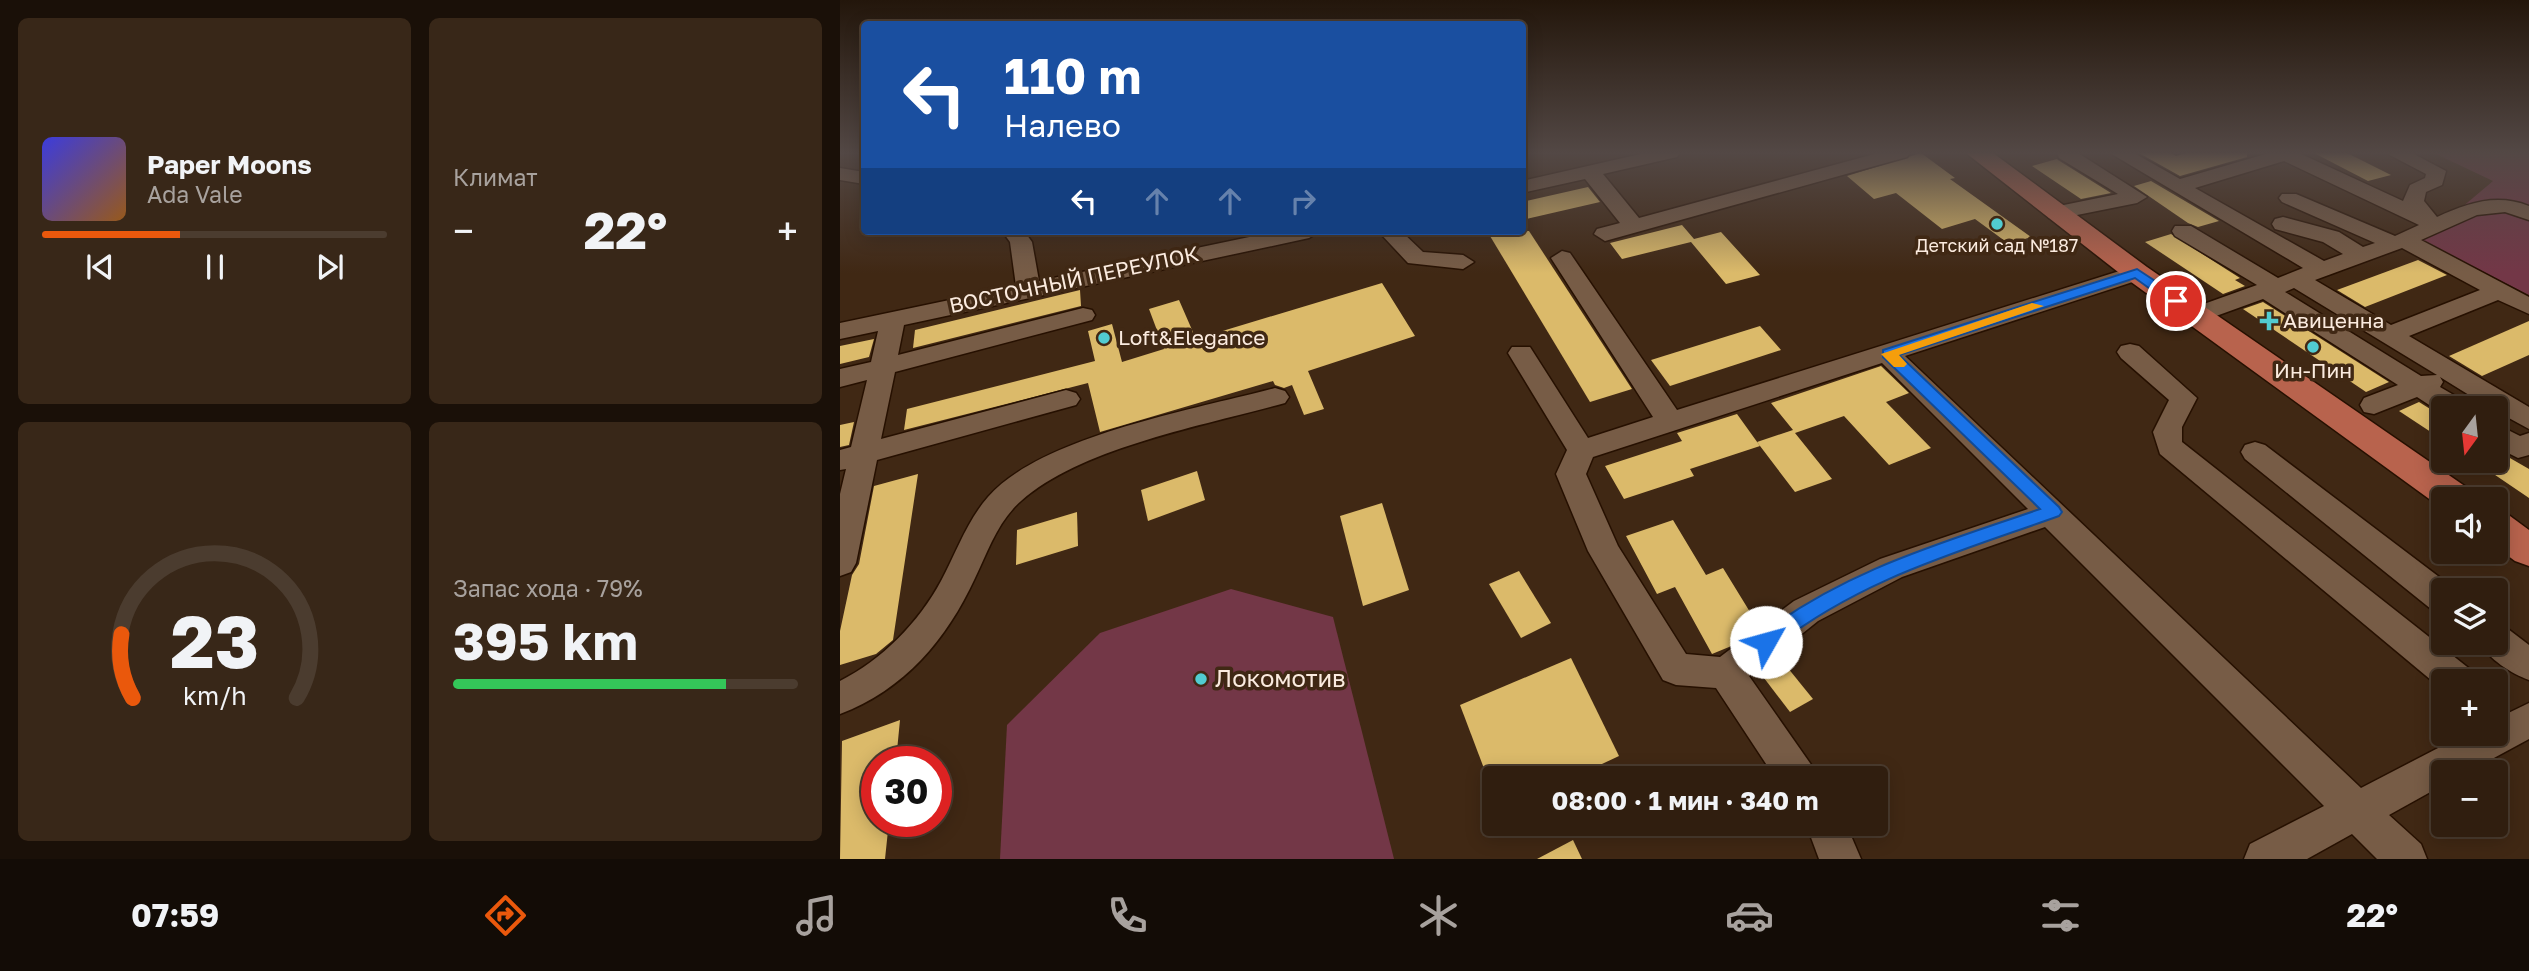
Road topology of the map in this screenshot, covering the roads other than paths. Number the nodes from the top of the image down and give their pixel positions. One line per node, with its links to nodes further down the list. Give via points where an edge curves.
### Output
1 (1607, 193): 13 (street)
2 (1751, 193): 13 (street)
3 (2031, 193): 9 (main road)
4 (2131, 193): 9 (street, via 2137,197)
5 (2190, 193): 23 (street)
6 (2369, 193): 11 (street)
7 (2416, 193): 11 (street, via 2413,202)
8 (2289, 198): 19 (street)
9 (2057, 213): 24 (main road)
10 (2529, 214): 11 (street, via 2508,205 2472,209)
11 (2432, 222): 19 (street)
12 (2283, 224): 20 (street, via 2331,237)
13 (1633, 225): 15 (street)
14 (2183, 231): 25 (street)
15 (1605, 234)
16 (1016, 235): 26 (street)
17 (1290, 235): 26 (street, ВОСТОЧНЫЙ ПЕРЕУЛОК)
18 (1393, 235): 22 (street, via 1416,258)
19 (2399, 242): 20 (street); 27 (street)
20 (2362, 256): 23 (street)
21 (1562, 258): 46 (street)
22 (1463, 262)
23 (2324, 271): 25 (street)
24 (2137, 273): 29 (main road); 36 (street)
25 (2280, 286): 29 (street); 33 (street); 40 (street)
26 (1028, 289): 31 (street, ВОСТОЧНЫЙ ПЕРЕУЛОК)
27 (2499, 291): 28 (street); 33 (street)
28 (2529, 307)
29 (2196, 315): 52 (main road)
30 (1083, 316): 37 (street)
31 (893, 319): 32 (street, ВОСТОЧНЫЙ ПЕРЕУЛОК); 37 (street)
32 (840, 331)
33 (2389, 335): 38 (street)
34 (2130, 352): 60 (street, via 2183,398 2167,426 2170,447)
35 (1521, 353): 49 (street)
36 (1888, 354): 46 (street); 53 (street)
37 (884, 366): 39 (street); 51 (street)
38 (2453, 373): 40 (street); 45 (street)
39 (840, 377)
40 (2419, 386): 41 (street); 44 (street)
41 (2435, 396)
42 (1275, 397): 62 (street, via 1086,452 1032,476 1010,492 985,523 946,603 922,636 874,679)
43 (1066, 399): 51 (street)
44 (2374, 405)
45 (2523, 409)
46 (1670, 421): 49 (street)
47 (2508, 442): 48 (street, via 2518,448)
48 (2529, 443)
49 (1581, 450): 61 (street, via 1571,474 1600,540 1676,668)
50 (2255, 452): 57 (street)
51 (852, 456): 56 (street)
52 (2439, 487)
53 (2053, 512): 61 (street, via 1891,568 1806,611); 65 (street)
54 (2508, 536): 55 (main road)
55 (2529, 551)
56 (840, 563)
57 (2431, 590)
58 (2508, 648): 59 (street)
59 (2529, 665)
60 (2443, 669)
61 (1726, 673): 64 (street)
62 (840, 698)
63 (2517, 724): 65 (street)
64 (1789, 766)
65 (2356, 811): 68 (street); 69 (street)
66 (1831, 836): 67 (street)
67 (1840, 859)
68 (2264, 859)
69 (2406, 859)

